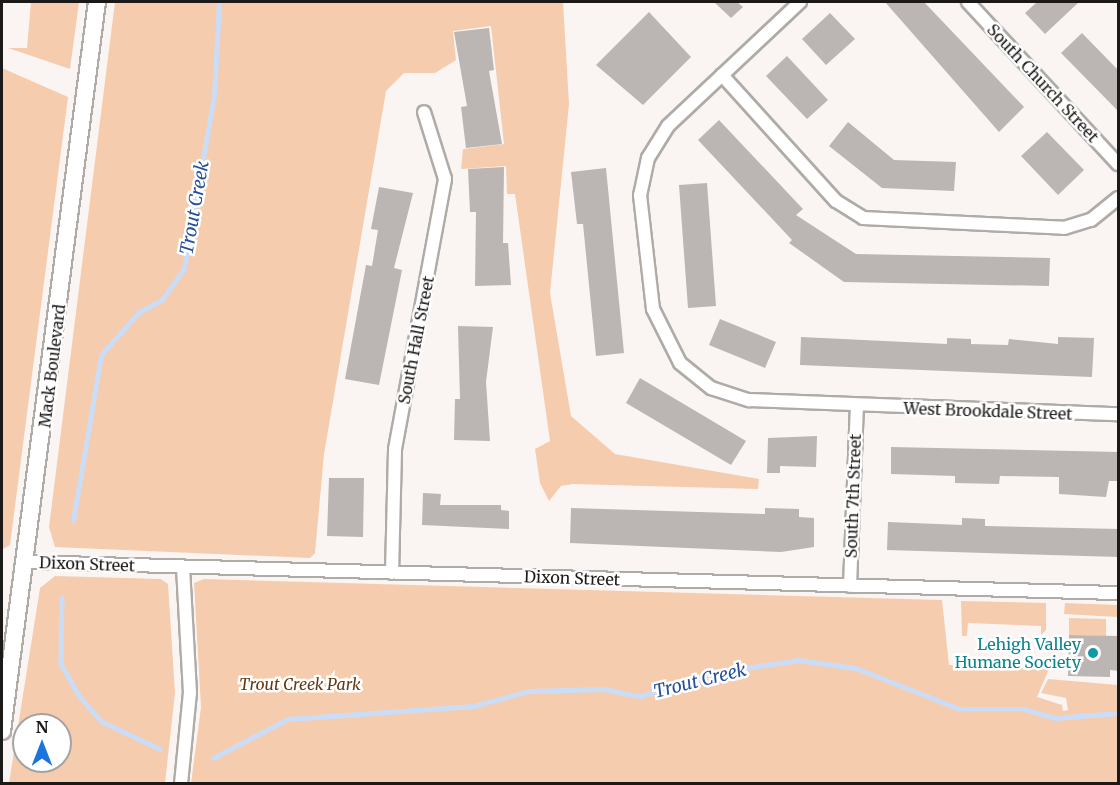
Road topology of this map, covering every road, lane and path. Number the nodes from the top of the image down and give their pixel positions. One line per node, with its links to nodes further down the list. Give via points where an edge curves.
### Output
1 (97, 2): 10 (main road, Mack Boulevard)
2 (800, 2): 4 (street, West Brookdale Street)
3 (968, 2): 6 (street, South Church Street)
4 (722, 75): 7 (street, via 836,201 863,218 1064,228 1091,220); 8 (street, West Brookdale Street, via 668,126 642,176 640,214 658,328 694,376 730,396)
5 (424, 112): 12 (street, South Hall Street, via 445,179 395,449)
6 (1119, 164)
7 (1119, 198)
8 (857, 407): 9 (street, West Brookdale Street); 13 (street, South 7th Street)
9 (1119, 414)
10 (26, 562): 11 (street, Dixon Street); 15 (main road, Mack Boulevard)
11 (183, 567): 12 (street, Dixon Street); 16 (street, via 190,693)
12 (393, 573): 13 (street, Dixon Street)
13 (850, 586): 14 (street, Dixon Street)
14 (1119, 593)
15 (2, 730)
16 (181, 783)

